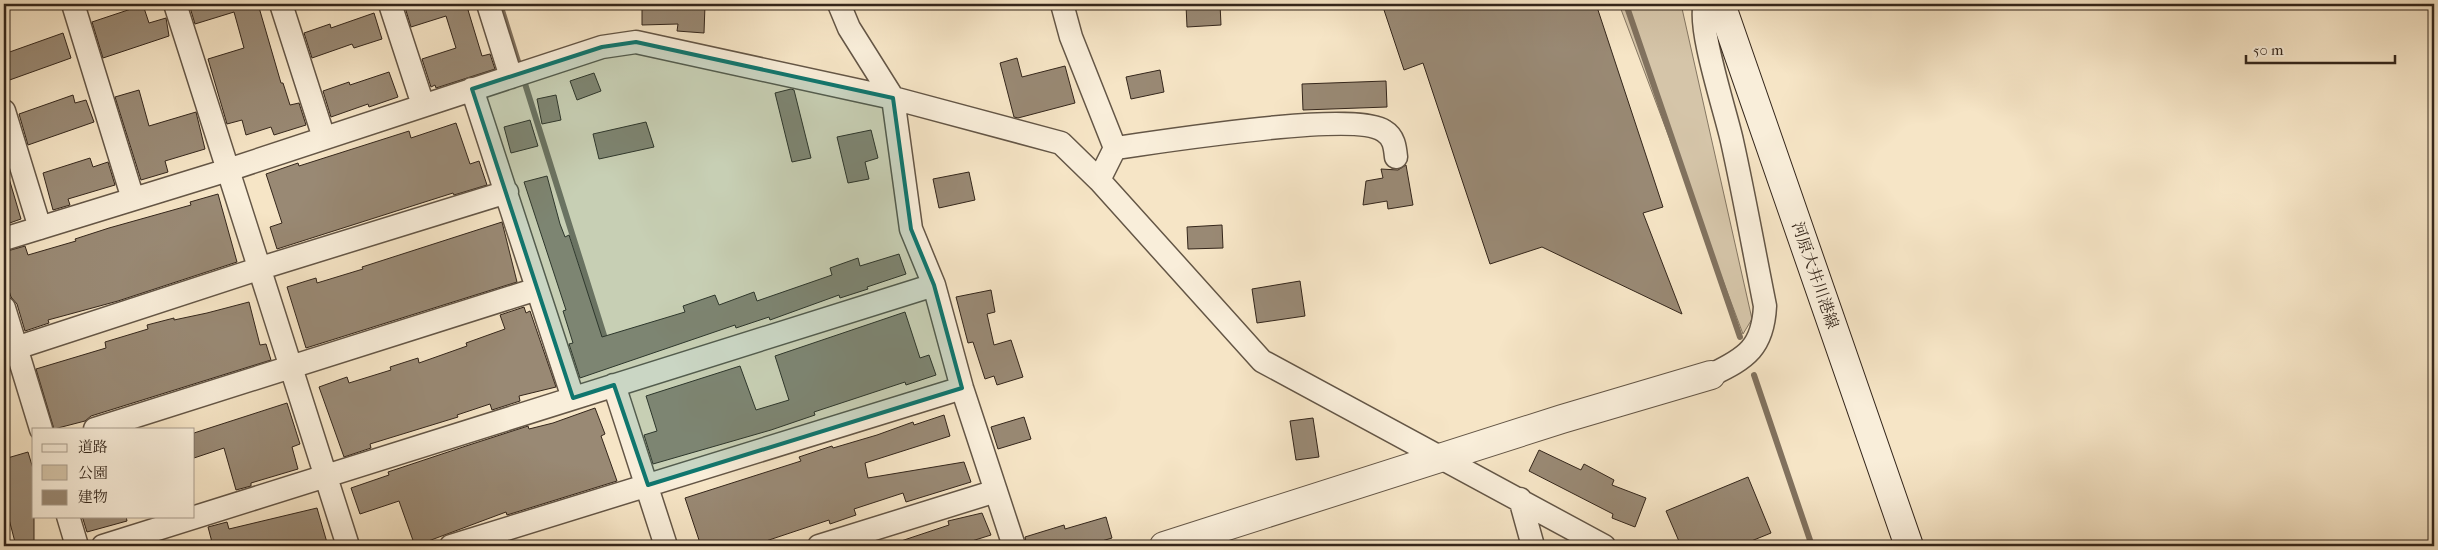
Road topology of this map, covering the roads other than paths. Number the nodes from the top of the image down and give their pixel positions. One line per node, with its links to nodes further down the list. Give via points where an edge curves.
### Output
1 (73, 4): 21 (street)
2 (175, 4): 18 (street)
3 (281, 4): 15 (street)
4 (390, 4): 13 (street)
5 (488, 4): 10 (street)
6 (838, 4): 12 (street, via 849,28)
7 (1062, 4): 16 (street, via 1071,37)
8 (1705, 4): 30 (street, via 1702,12 1705,31 1732,140 1765,306 1764,327 1758,342 1740,360)
9 (1721, 4): 54 (street, 河原大井川港線)
10 (511, 77): 11 (street); 12 (street, via 602,47 636,42)
11 (472, 89): 13 (street); 20 (street)
12 (893, 98): 19 (street, via 1062,143); 25 (street, via 911,229)
13 (424, 105): 15 (street)
14 (4, 111): 22 (street)
15 (324, 138): 18 (street)
16 (1115, 148): 17 (street, via 1308,124 1361,124 1384,130 1394,142); 19 (street)
17 (1396, 157)
18 (228, 170): 21 (street); 24 (street)
19 (1099, 180): 36 (street, via 1262,361)
20 (507, 192): 24 (street); 26 (street)
21 (133, 199): 22 (street)
22 (40, 228): 23 (street)
23 (4, 239)
24 (261, 268): 28 (street); 29 (street)
25 (934, 286): 31 (street); 32 (street)
26 (537, 289): 29 (street); 33 (street)
27 (4, 308): 28 (street)
28 (16, 348): 34 (street)
29 (291, 367): 35 (street); 37 (street)
30 (1711, 375): 36 (street)
31 (614, 385): 33 (street); 38 (street)
32 (962, 388): 38 (street); 39 (street)
33 (573, 398): 37 (street)
34 (41, 428)
35 (98, 428)
36 (1440, 458): 40 (street); 51 (street)
37 (325, 476): 41 (street); 46 (street)
38 (648, 485): 47 (street); 48 (street)
39 (996, 491): 49 (street); 50 (street)
40 (1520, 500): 52 (street); 53 (street)
41 (195, 517)
42 (69, 518): 44 (street)
43 (192, 518): 45 (street)
44 (78, 546)
45 (103, 546)
46 (348, 546)
47 (451, 546)
48 (666, 546)
49 (819, 546)
50 (1014, 546)
51 (1164, 546)
52 (1532, 546)
53 (1604, 546)
54 (1909, 546)

